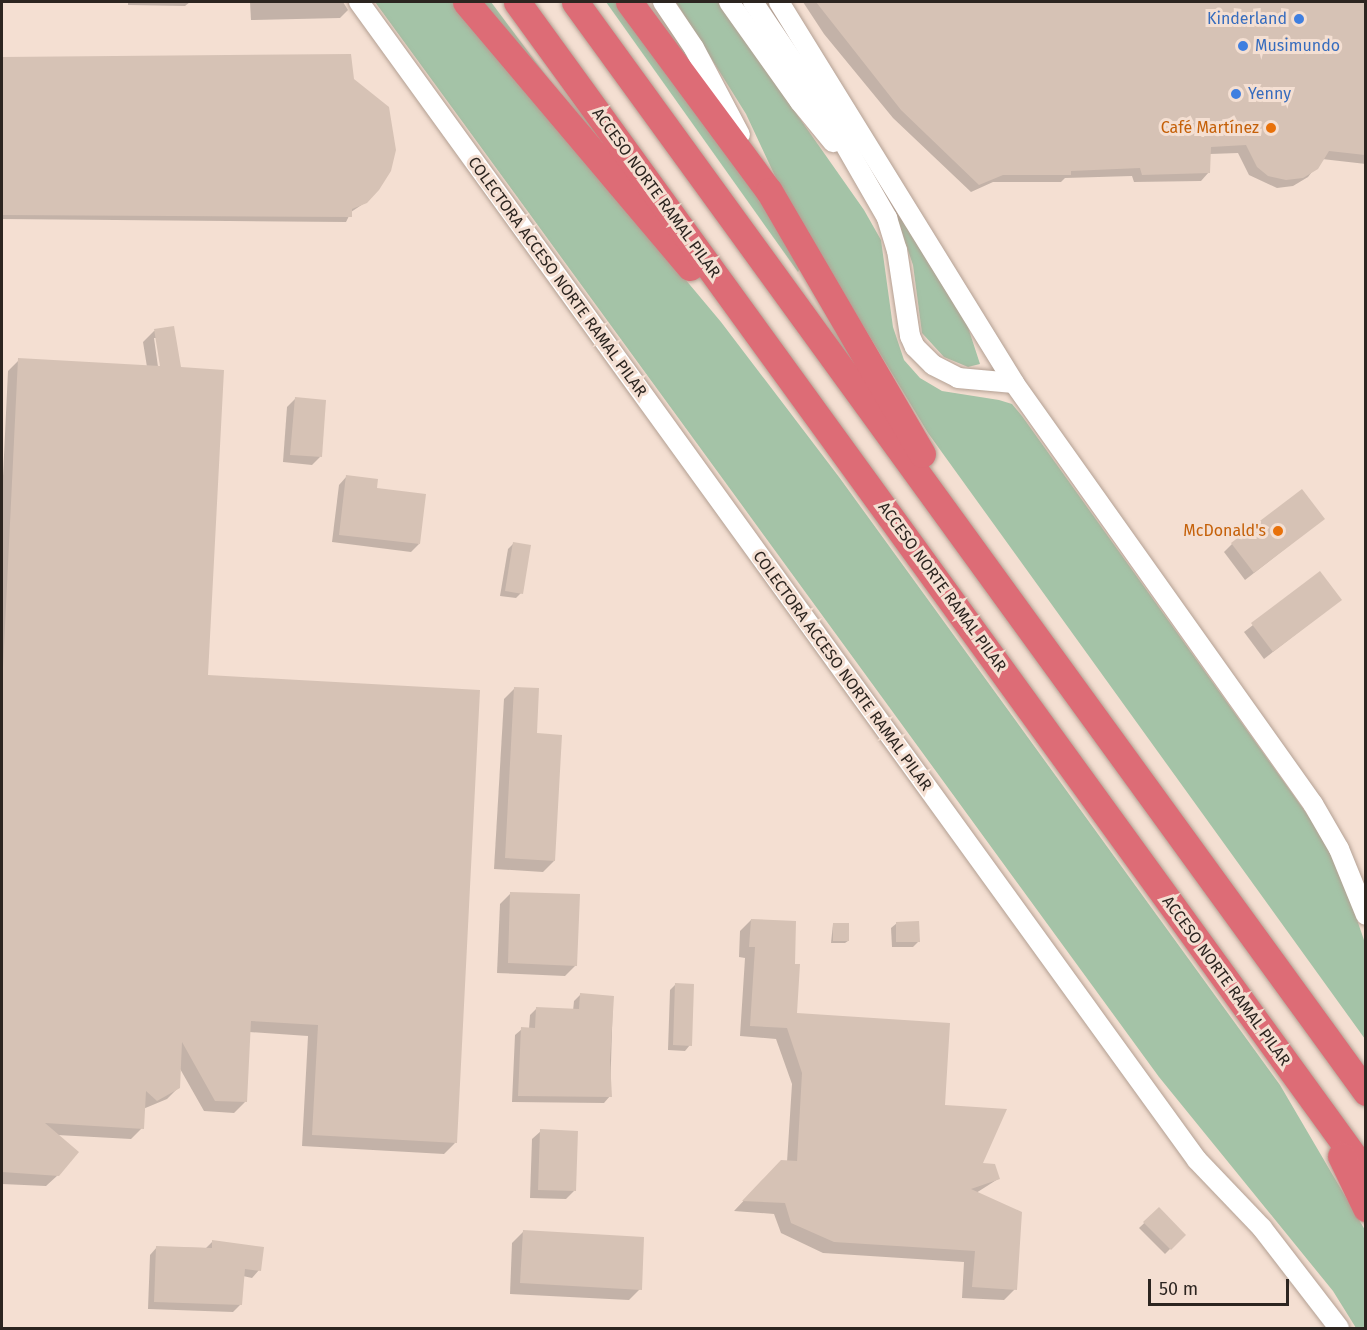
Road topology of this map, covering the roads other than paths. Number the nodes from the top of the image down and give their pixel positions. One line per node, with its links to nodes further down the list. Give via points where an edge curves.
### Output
1 (359, 2): 20 (street, COLECTORA ACCESO NORTE RAMAL PILAR, via 1197,1160 1262,1228)
2 (466, 2): 12 (highway, via 684,261)
3 (517, 2): 12 (highway, ACCESO NORTE RAMAL PILAR)
4 (575, 2): 14 (highway)
5 (629, 2): 11 (highway)
6 (663, 2): 11 (street, via 694,48)
7 (729, 2): 10 (street, via 800,102)
8 (753, 2): 10 (street, via 821,103)
9 (779, 2): 13 (street)
10 (866, 182): 13 (street, via 896,243 915,347 933,365 958,378)
11 (769, 191): 14 (highway)
12 (784, 369): 17 (highway, ACCESO NORTE RAMAL PILAR)
13 (1014, 383): 15 (street, via 1313,804 1339,849)
14 (998, 585): 16 (highway)
15 (1365, 915)
16 (1365, 1092)
17 (1319, 1109): 18 (highway, ACCESO NORTE RAMAL PILAR); 19 (highway)
18 (1365, 1173)
19 (1365, 1208)
20 (1339, 1329)

